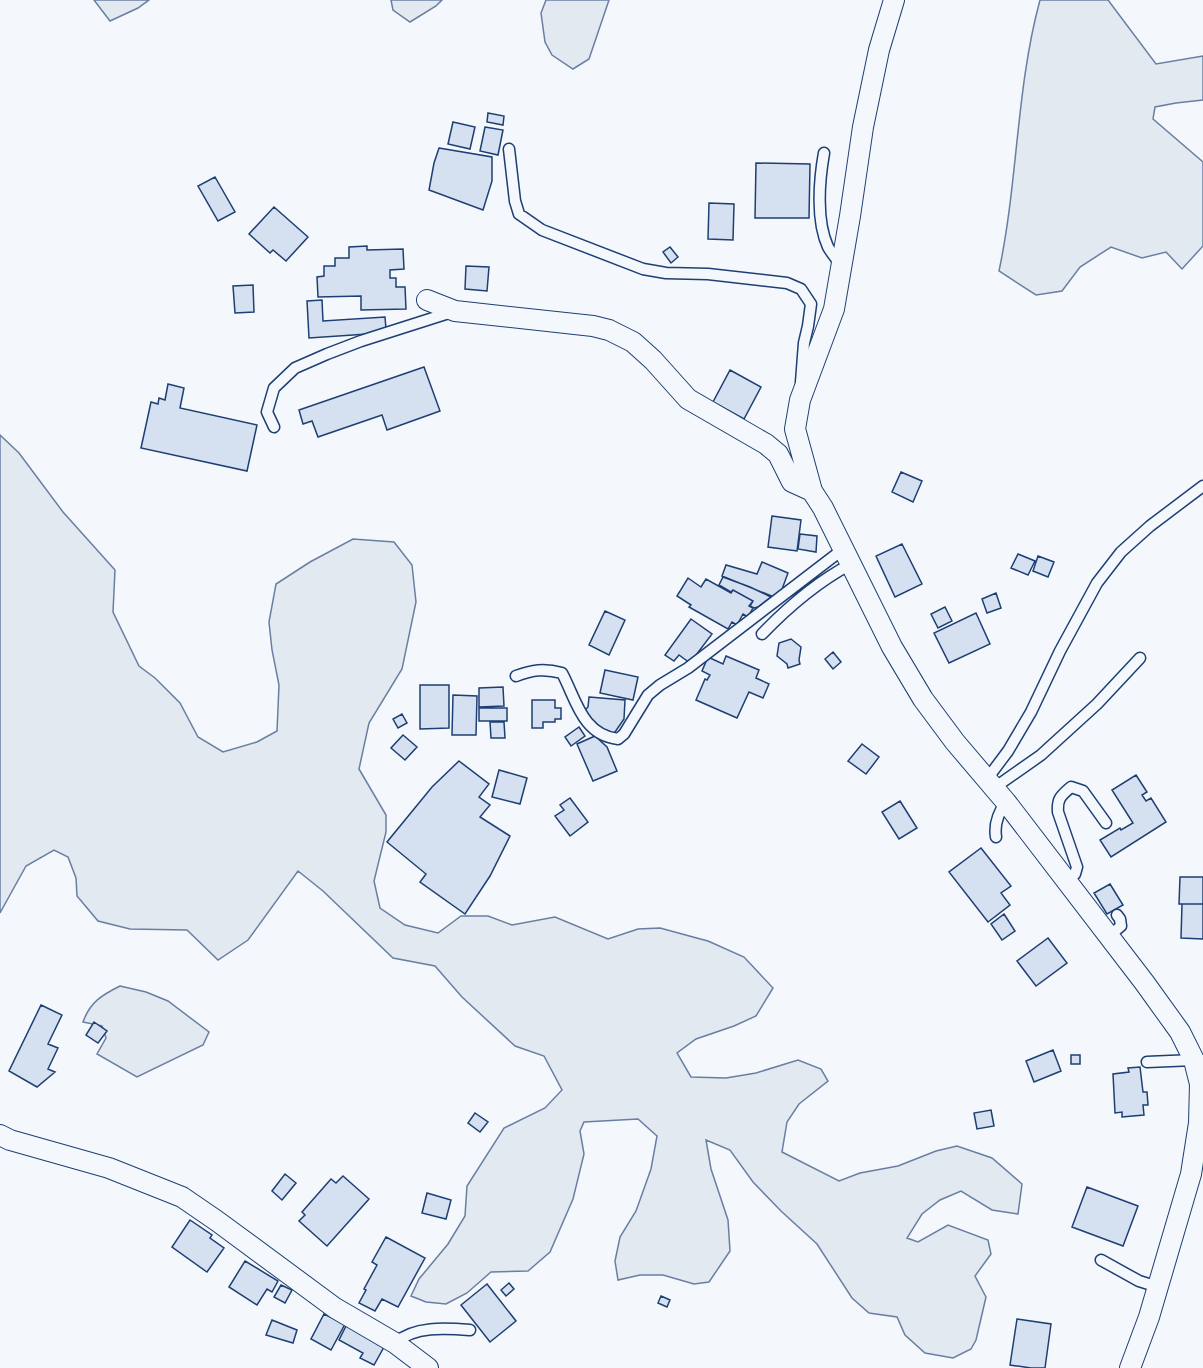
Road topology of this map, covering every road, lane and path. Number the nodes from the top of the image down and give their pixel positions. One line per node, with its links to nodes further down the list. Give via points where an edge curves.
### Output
1 (894, 0): 4 (street, via 863,127)
2 (509, 149): 7 (lane, via 519,214 542,230 643,269 787,283 801,289 811,304)
3 (824, 153): 4 (lane, via 820,204 824,235)
4 (842, 266): 7 (street, via 834,309)
5 (427, 300): 6 (street)
6 (455, 311): 8 (lane, via 361,341 296,368 274,388 267,412); 10 (street, via 593,326 633,342 688,399 766,444 777,454 792,482)
7 (800, 400): 10 (street, via 795,429)
8 (274, 427)
9 (1203, 486): 15 (lane, via 1121,552 1097,583 1008,751)
10 (812, 491): 11 (street)
11 (847, 557): 12 (lane, via 838,570 789,606); 14 (lane, via 654,690 618,739 601,734 589,724 562,673 532,670); 15 (street, via 923,699)
12 (762, 634)
13 (1140, 658): 15 (lane, via 1097,704)
14 (516, 676)
15 (996, 790): 17 (lane); 18 (street)
16 (1106, 823): 18 (lane, via 1083,791 1071,788 1061,795 1058,812 1077,867)
17 (996, 837)
18 (1067, 880): 20 (street)
19 (1117, 915): 20 (lane, via 1121,926)
20 (1108, 936): 21 (street, via 1180,1032)
21 (1194, 1060): 22 (lane); 24 (street, via 1200,1084)
22 (1147, 1062)
23 (3, 1142): 28 (street, via 109,1168 182,1197 335,1308)
24 (1197, 1175): 26 (street)
25 (1101, 1260): 26 (lane)
26 (1158, 1287): 30 (street)
27 (470, 1330): 28 (lane, via 415,1331)
28 (395, 1343): 29 (street)
29 (428, 1368)
30 (1130, 1368)

